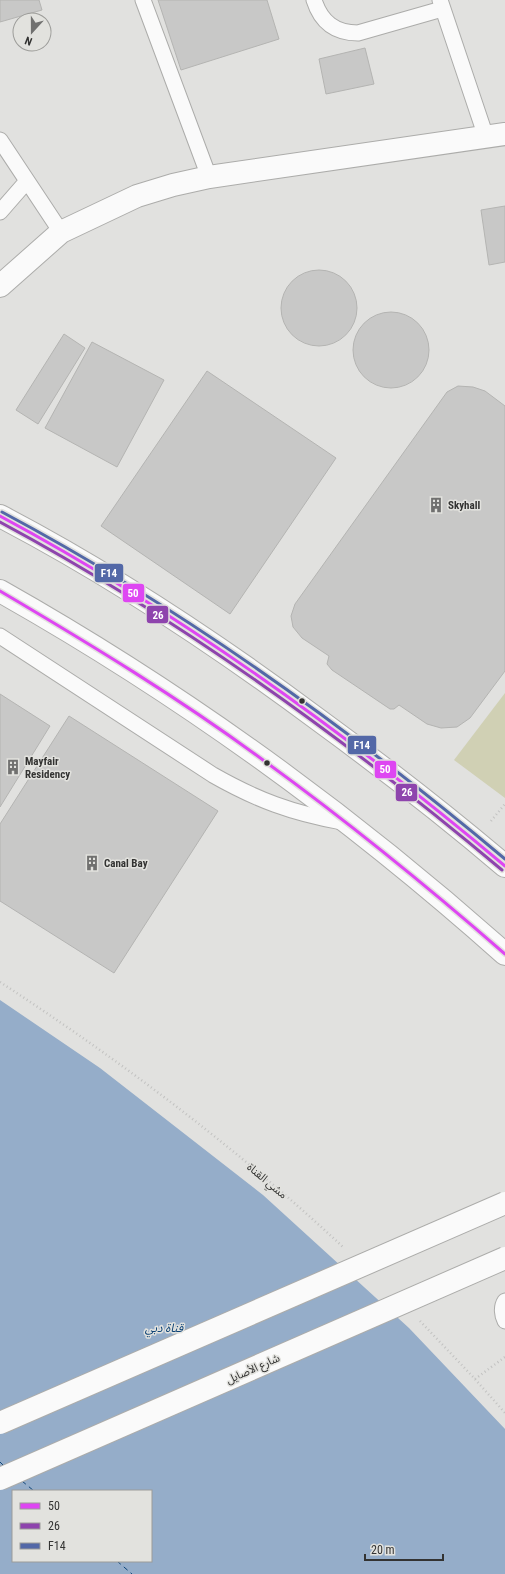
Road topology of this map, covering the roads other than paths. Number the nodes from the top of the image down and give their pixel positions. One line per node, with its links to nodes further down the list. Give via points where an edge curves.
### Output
1 (143, 0): 6 (lane)
2 (314, 0): 3 (lane, via 320,16 328,25 337,30 358,33)
3 (441, 4): 4 (lane)
4 (495, 136): 6 (street)
5 (0, 140): 7 (lane)
6 (209, 177): 9 (street, via 137,196)
7 (27, 181): 8 (lane); 9 (lane)
8 (0, 212)
9 (62, 232): 10 (street)
10 (0, 286)
11 (2, 517): 15 (street, via 137,594 242,664 392,774)
12 (0, 591): 14 (street, via 101,651 185,706)
13 (0, 636): 14 (lane, via 245,793 278,807 313,817)
14 (348, 822): 16 (street)
15 (505, 866)
16 (505, 954)
17 (505, 1203): 21 (street, bridge)
18 (505, 1258): 22 (street, شارع الأصايل, bridge)
19 (505, 1301): 20 (lane)
20 (505, 1321)
21 (0, 1423)
22 (0, 1479)

